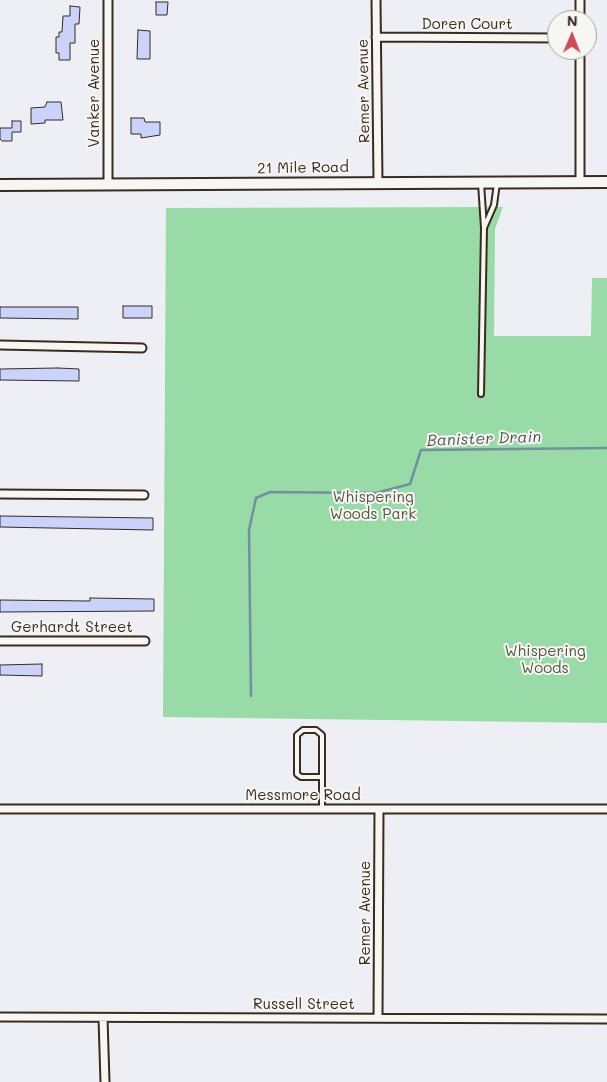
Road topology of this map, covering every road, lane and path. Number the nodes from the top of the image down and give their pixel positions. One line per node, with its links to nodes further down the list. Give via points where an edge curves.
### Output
1 (108, 0): 12 (street, Vanker Avenue)
2 (376, 0): 3 (street, Remer Avenue)
3 (376, 37): 4 (street, Doren Court); 6 (street, Remer Avenue)
4 (547, 38)
5 (580, 60): 9 (street)
6 (378, 181): 7 (street, 21 Mile Road); 12 (street, 21 Mile Road)
7 (481, 181): 8 (street, 21 Mile Road); 13 (lane)
8 (497, 181): 9 (street, 21 Mile Road); 13 (lane, via 494,205)
9 (580, 182): 10 (street, 21 Mile Road)
10 (607, 182)
11 (0, 185): 12 (street, 21 Mile Road)
12 (108, 186)
13 (484, 228): 16 (lane)
14 (0, 345): 15 (street)
15 (142, 348)
16 (481, 394)
17 (0, 494): 18 (street)
18 (144, 495)
19 (0, 641): 20 (street, Gerhardt Street)
20 (144, 641)
21 (322, 777): 21 (lane, via 322,736 316,730 302,730 297,735 297,774 301,777); 24 (lane)
22 (379, 808): 24 (street, Messmore Road); 25 (street, Messmore Road); 28 (street, Remer Avenue)
23 (0, 809): 24 (street, Messmore Road)
24 (322, 809)
25 (607, 809)
26 (0, 1018): 27 (street, Russell Street)
27 (103, 1018): 28 (street, Russell Street); 30 (street)
28 (378, 1018): 29 (street, Russell Street)
29 (607, 1019)
30 (105, 1082)

